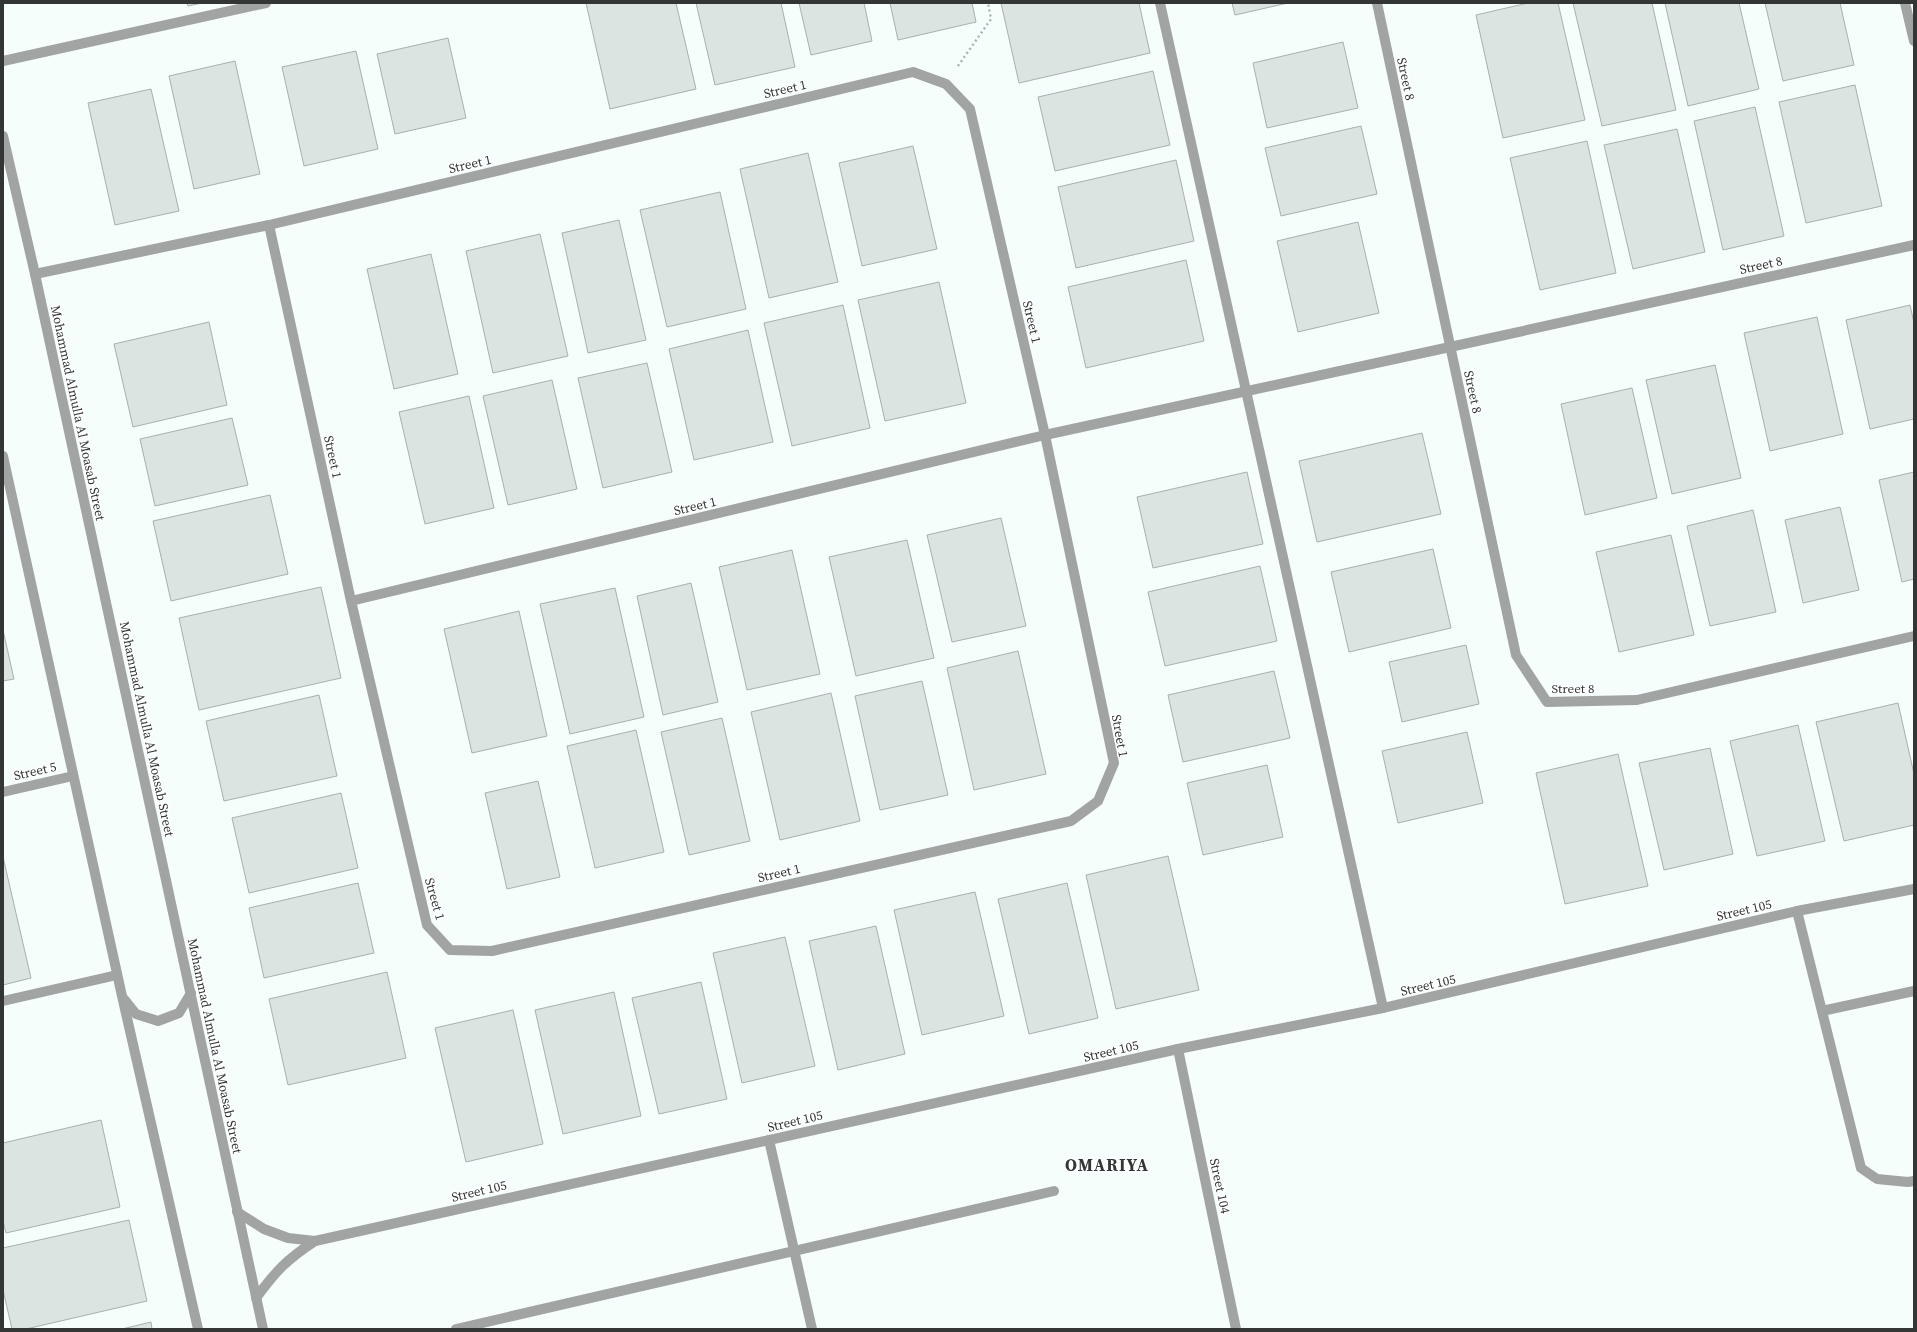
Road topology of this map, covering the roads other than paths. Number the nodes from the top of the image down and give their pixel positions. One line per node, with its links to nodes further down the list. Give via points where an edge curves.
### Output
1 (266, 3): 6 (street)
2 (1160, 3): 12 (street)
3 (1377, 3): 11 (street, Street 8)
4 (1905, 3): 5 (street)
5 (1914, 41)
6 (3, 61)
7 (3, 136): 10 (street, Mohammad Almulla Al Moasab Street)
8 (269, 225): 10 (street, Street 1); 13 (street, Street 1, via 913,72 946,84 970,109); 15 (street, Street 1)
9 (1914, 245): 11 (street, Street 8)
10 (35, 274): 23 (street, Mohammad Almulla Al Moasab Street)
11 (1450, 347): 12 (street); 16 (street, Street 8, via 1516,655 1547,702 1637,700)
12 (1245, 391): 13 (street); 26 (street)
13 (1045, 435): 15 (street, Street 1); 15 (street, Street 1, via 1114,763 1098,801 1071,821 492,951 450,950 427,925)
14 (3, 456): 17 (street)
15 (351, 601)
16 (1914, 636)
17 (73, 776): 18 (street, Street 5); 21 (street)
18 (3, 792)
19 (1914, 889): 20 (street, Street 105)
20 (1797, 911): 26 (street, Street 105); 27 (street)
21 (117, 975): 24 (street); 25 (street)
22 (1914, 991): 27 (street)
23 (191, 994): 24 (street, via 179,1013 158,1021 136,1014); 32 (street, Mohammad Almulla Al Moasab Street)
24 (122, 996): 36 (street)
25 (3, 1001)
26 (1383, 1008): 28 (street, Street 105)
27 (1822, 1011): 30 (street, via 1861,1168 1877,1180)
28 (1178, 1049): 29 (street, Street 105); 40 (street, Street 104)
29 (769, 1140): 33 (street, Street 105); 34 (street)
30 (1914, 1181)
31 (1054, 1191): 34 (street)
32 (237, 1212): 33 (street, Street 105, via 264,1229 288,1238); 35 (street, Mohammad Almulla Al Moasab Street)
33 (315, 1241): 35 (street, Street 105, via 291,1256 273,1274)
34 (795, 1250): 38 (street); 39 (street)
35 (256, 1298): 37 (street, Mohammad Almulla Al Moasab Street)
36 (198, 1329)
37 (263, 1329)
38 (456, 1329)
39 (812, 1329)
40 (1236, 1329)

